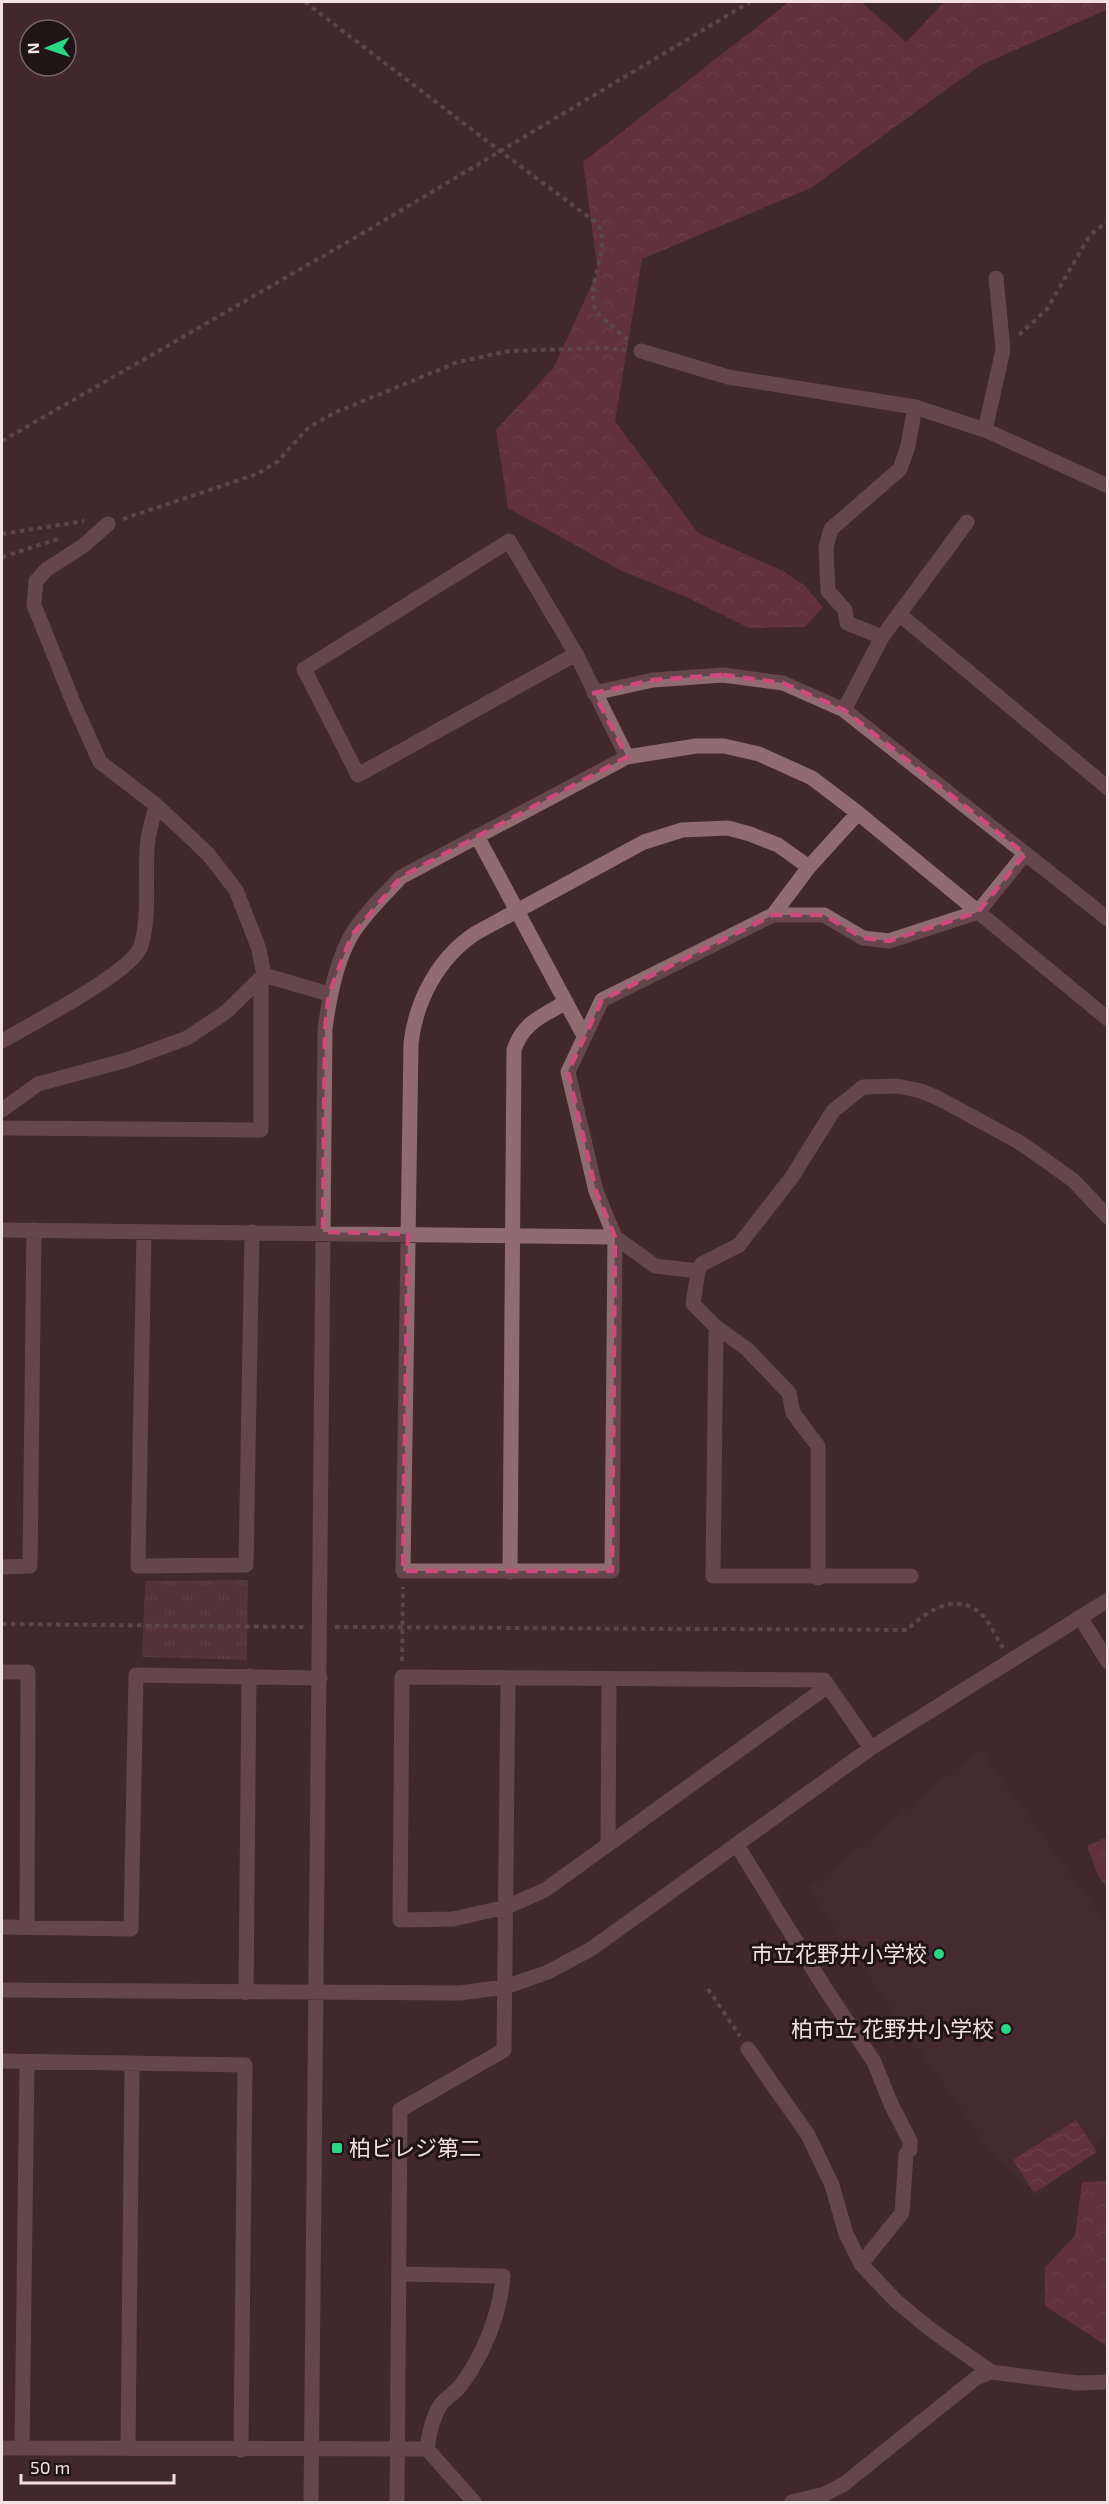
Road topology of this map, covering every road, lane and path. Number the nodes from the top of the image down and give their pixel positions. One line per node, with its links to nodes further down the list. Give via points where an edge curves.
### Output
1 (304, 2): 3 (path)
2 (750, 2): 3 (path)
3 (500, 151): 8 (path, via 597,223 603,232 603,247 592,291 594,308); 11 (path)
4 (1107, 221): 7 (path, via 1090,235 1047,309)
5 (996, 278): 7 (street)
6 (606, 348): 15 (path, via 509,351 458,362 334,413 308,428 277,462 257,474)
7 (1003, 350): 10 (street)
8 (641, 351): 9 (street, via 728,377)
9 (915, 406): 10 (street); 21 (street, via 900,470 831,529 826,547 828,591 845,610 847,623)
10 (985, 430): 12 (street)
11 (2, 441)
12 (1107, 486)
13 (82, 521): 15 (path); 16 (path); 17 (path)
14 (967, 522): 20 (street)
15 (108, 524): 27 (street, via 36,581 34,605 100,762)
16 (80, 527)
17 (2, 534)
18 (67, 536): 19 (path)
19 (2, 557)
20 (899, 614): 21 (street); 26 (street)
21 (882, 637): 24 (street)
22 (576, 654): 22 (street, via 358,775 304,669 509,541); 23 (street)
23 (594, 693): 24 (street, via 653,680 723,675 783,683); 25 (street)
24 (844, 710): 30 (street)
25 (627, 758): 28 (street, via 696,746 724,746 759,754 812,778); 29 (street)
26 (1107, 788)
27 (156, 805): 36 (street, via 208,854 236,890 259,949); 41 (street, via 147,847 146,921 140,948 130,962 93,987)
28 (858, 813): 31 (street); 33 (street)
29 (477, 836): 32 (street); 37 (street, via 401,877 374,905 352,935)
30 (1025, 854): 33 (street); 35 (street)
31 (809, 867): 32 (street, via 778,845 750,834 728,828 682,830 644,842); 34 (street)
32 (516, 909): 38 (street); 50 (street, via 462,942 430,984 416,1012 411,1043)
33 (978, 912): 34 (street, via 889,941 863,938 824,915); 39 (street)
34 (773, 915): 40 (street, via 602,1000)
35 (1107, 919)
36 (262, 976): 37 (street); 42 (street, via 226,1012 187,1038 127,1060 38,1084); 43 (street, via 261,1130)
37 (329, 994): 49 (street, via 325,1029)
38 (566, 1002): 40 (street); 51 (street, via 526,1026 514,1050)
39 (1107, 1019)
40 (584, 1036): 52 (street, via 568,1072 596,1191)
41 (2, 1041)
42 (2, 1110)
43 (2, 1128)
44 (1107, 1217): 53 (street, via 1073,1180 1019,1142 938,1098 898,1086 863,1087 833,1111 792,1176 739,1245 702,1264)
45 (2, 1230): 46 (street)
46 (33, 1230): 47 (street); 55 (street, via 30,1566)
47 (144, 1232): 48 (street); 48 (street, via 138,1566 246,1565)
48 (252, 1232): 49 (street)
49 (323, 1232): 50 (street); 63 (street)
50 (408, 1234): 51 (street); 56 (street)
51 (512, 1235): 52 (street); 57 (street)
52 (615, 1237): 53 (street, via 655,1266); 57 (street, via 612,1571)
53 (698, 1271): 54 (street, via 693,1304)
54 (716, 1327): 59 (street, via 747,1349 789,1393 793,1413 818,1446); 59 (street, via 713,1576)
55 (2, 1566)
56 (403, 1571): 57 (street); 64 (path)
57 (510, 1572)
58 (911, 1576): 59 (street)
59 (818, 1578)
60 (1107, 1600): 61 (street)
61 (1080, 1617): 65 (street); 66 (street)
62 (2, 1624): 63 (path)
63 (321, 1627): 64 (path); 70 (street)
64 (403, 1628): 65 (path, via 907,1630 922,1616 950,1603 967,1605 980,1613); 69 (path)
65 (1011, 1659): 74 (street)
66 (1107, 1662)
67 (2, 1672): 79 (street, via 28,1672)
68 (249, 1676): 70 (street); 79 (street, via 136,1675 131,1929); 83 (street)
69 (402, 1677): 71 (street); 77 (street, via 400,1920 453,1919)
70 (320, 1678): 84 (street)
71 (508, 1678): 72 (street); 77 (street)
72 (609, 1680): 73 (street, via 824,1680); 75 (street)
73 (828, 1686): 74 (street); 75 (street)
74 (871, 1748): 76 (street)
75 (608, 1845): 77 (street, via 545,1890)
76 (737, 1845): 80 (street, via 591,1949 548,1972); 89 (street, via 874,2062 910,2141 902,2213)
77 (506, 1907): 80 (street)
78 (2, 1927): 79 (street)
79 (27, 1927)
80 (505, 1987): 84 (street, via 460,1993); 90 (street, via 504,2050 400,2110)
81 (708, 1989): 85 (path)
82 (2, 1990): 83 (street)
83 (246, 1992): 84 (street)
84 (316, 1994): 99 (street)
85 (748, 2049): 89 (street, via 765,2064 808,2135 832,2185 846,2234)
86 (2, 2061): 87 (street)
87 (27, 2062): 88 (street); 94 (street)
88 (132, 2064): 95 (street); 98 (street, via 245,2065)
89 (861, 2264): 91 (street, via 896,2301)
90 (399, 2274): 96 (street); 97 (street, via 503,2276 485,2345 461,2386 442,2404 430,2428)
91 (991, 2372): 92 (street, via 1077,2383); 103 (street, via 976,2378 844,2484 825,2494)
92 (1107, 2382)
93 (2, 2448): 94 (street)
94 (22, 2448): 95 (street)
95 (128, 2449): 98 (street)
96 (397, 2449): 97 (street); 99 (street); 101 (street)
97 (427, 2449): 102 (street)
98 (241, 2450): 99 (street)
99 (311, 2450): 100 (street)
100 (311, 2502)
101 (397, 2502)
102 (474, 2502)
103 (792, 2502)

